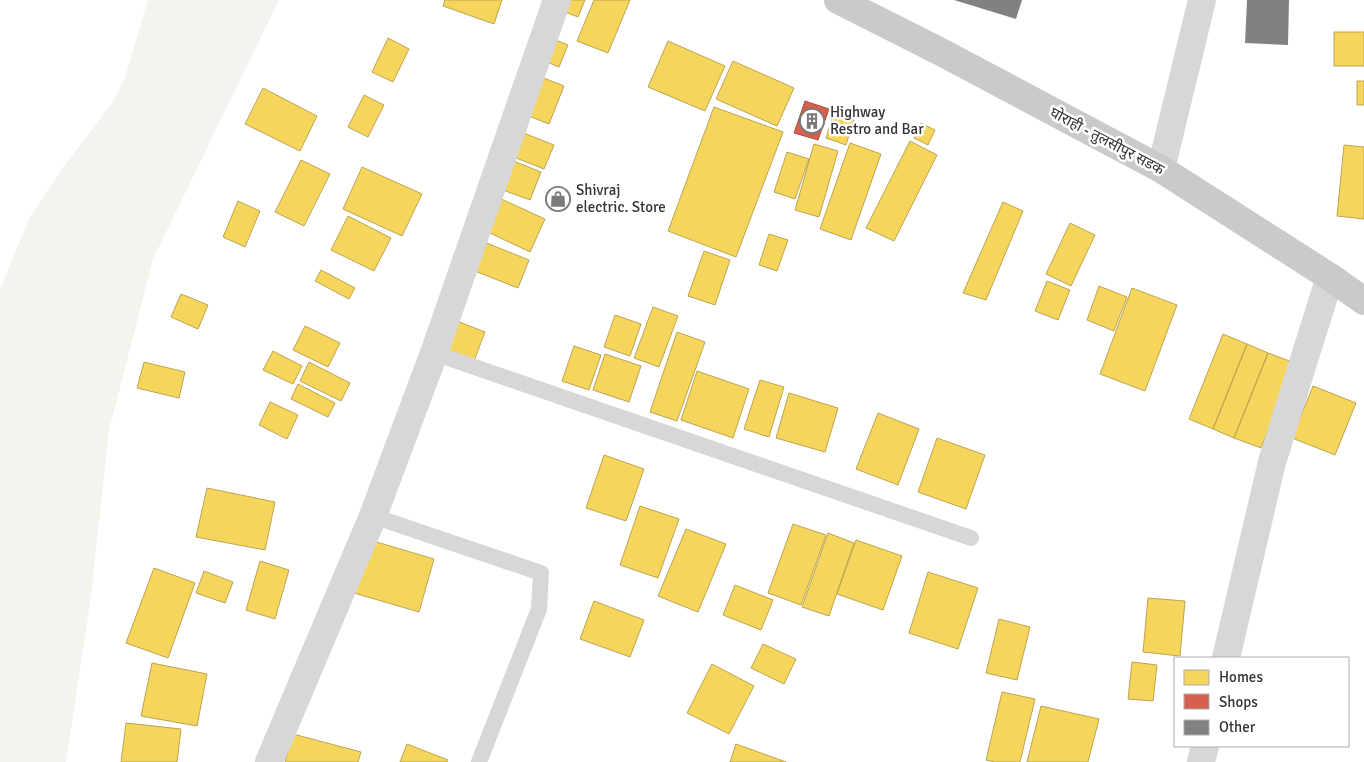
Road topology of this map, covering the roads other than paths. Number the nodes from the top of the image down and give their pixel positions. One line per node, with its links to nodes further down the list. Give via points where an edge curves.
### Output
1 (557, 0): 7 (street)
2 (838, 0): 4 (main road, घोराही - तुलसीपुर सडक)
3 (1202, 0): 4 (street)
4 (1161, 170): 5 (main road, घोराही - तुलसीपुर सडक)
5 (1330, 278): 6 (main road, घोराही - तुलसीपुर सडक); 10 (street, via 1272,462)
6 (1364, 301)
7 (434, 353): 8 (street); 9 (lane)
8 (373, 516): 12 (street); 13 (lane, via 541,573 539,609)
9 (971, 538)
10 (1226, 657)
11 (1205, 747): 14 (street)
12 (269, 762)
13 (479, 762)
14 (1201, 762)

